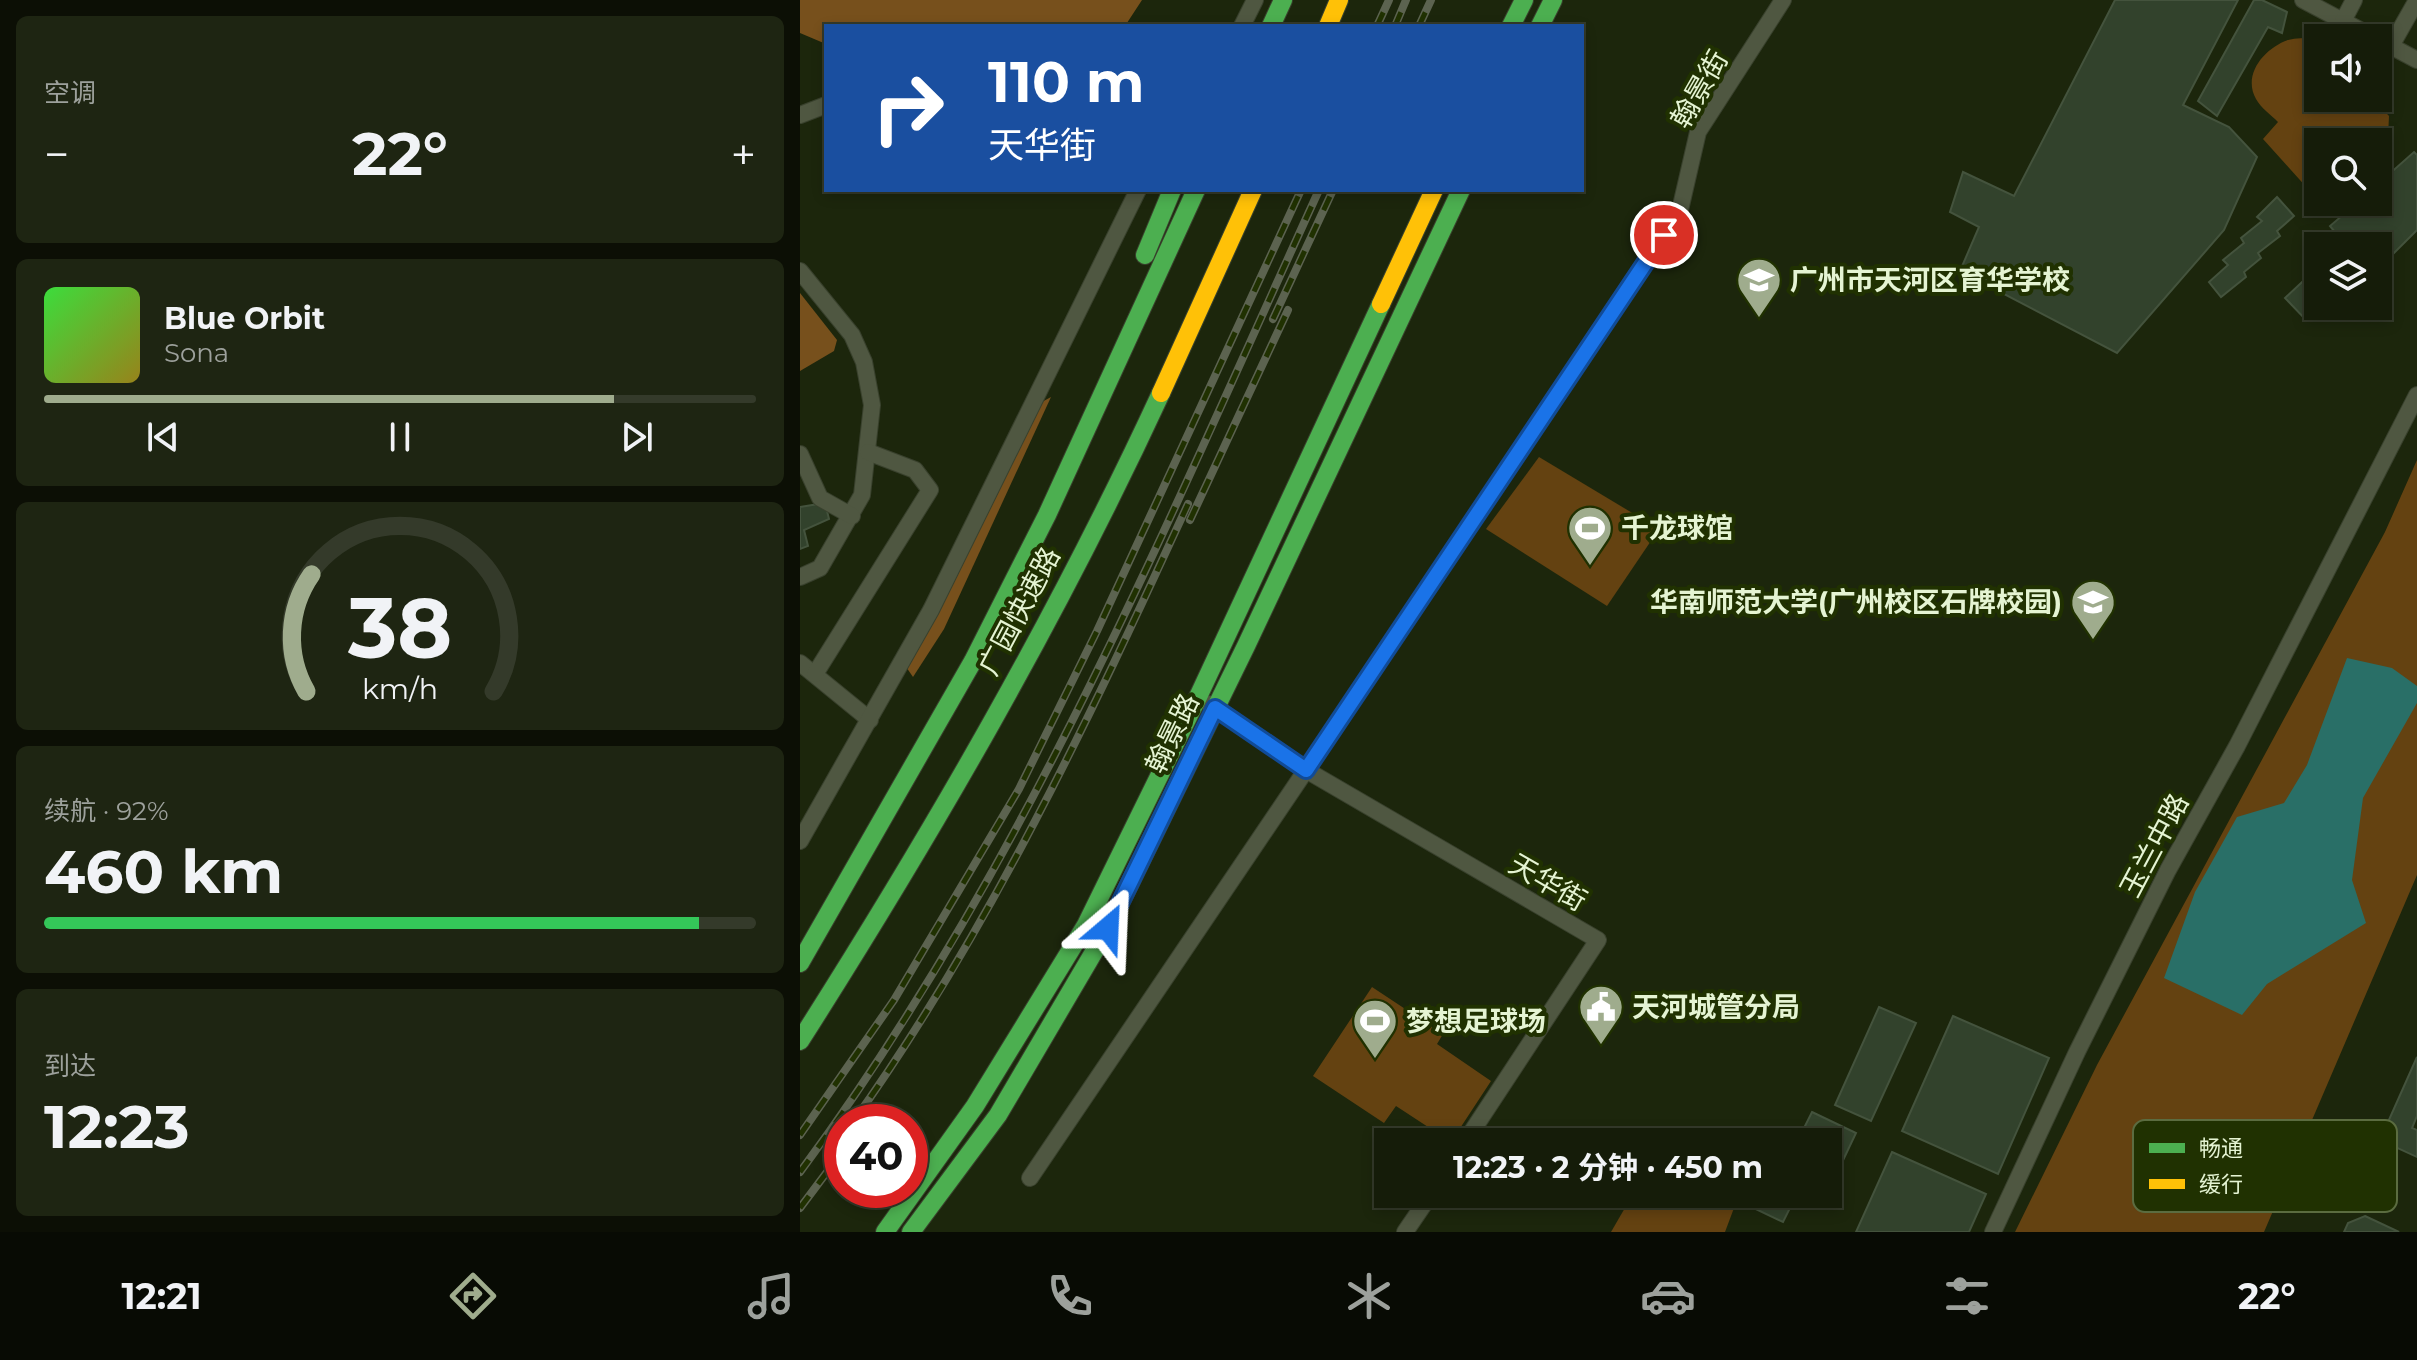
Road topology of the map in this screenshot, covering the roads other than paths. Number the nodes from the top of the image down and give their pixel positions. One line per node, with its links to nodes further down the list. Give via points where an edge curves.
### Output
1 (1255, 0): 11 (street)
2 (1283, 0): 12 (main road)
3 (1339, 0): 13 (main road)
4 (1524, 0): 14 (main road)
5 (1553, 0): 15 (main road)
6 (1783, 0): 40 (street, 翰景街, via 1698,132 1680,210)
7 (2303, 0): 10 (street)
8 (2354, 0): 10 (street)
9 (2417, 0): 17 (street)
10 (2343, 21): 16 (street)
11 (1243, 24)
12 (1272, 24)
13 (1329, 24)
14 (1512, 24)
15 (1541, 24)
16 (2349, 24)
17 (2392, 28)
18 (2392, 47): 19 (street)
19 (2417, 60)
20 (824, 106): 21 (street)
21 (800, 115)
22 (1137, 192): 39 (street, via 931,610)
23 (1171, 192): 32 (main road, via 1077,423)
24 (1195, 192): 32 (main road, 广园快速路)
25 (1252, 192): 45 (main road, 广园快速路, via 1138,443 1031,650 911,861)
26 (1433, 192): 37 (main road, 翰景路)
27 (1460, 192): 38 (main road, 翰景路)
28 (800, 271): 30 (street, via 852,335 864,362 872,405)
29 (2417, 395): 52 (street, 玉兰中路, via 2168,870)
30 (868, 452): 33 (street, via 862,495); 36 (street, via 915,470 930,490)
31 (800, 454): 33 (street, via 820,498)
32 (1047, 515): 44 (main road, 广园快速路, via 965,675)
33 (852, 516): 34 (street, via 820,568)
34 (800, 577)
35 (800, 663): 36 (street)
36 (815, 674): 39 (street)
37 (1198, 697): 38 (street, 天华街); 49 (main road, 翰景路, via 1086,925 975,1106)
38 (1215, 708): 40 (street, 天华街); 50 (main road, 翰景路, via 1108,928 998,1115)
39 (870, 720): 42 (street)
40 (1306, 770): 46 (street, 天华街, via 1598,940); 47 (street)
41 (800, 804): 42 (street)
42 (817, 811): 43 (street)
43 (800, 841)
44 (800, 963)
45 (800, 1041)
46 (1474, 1128)
47 (1030, 1178)
48 (1421, 1208): 51 (street)
49 (885, 1232)
50 (911, 1232)
51 (1405, 1232)
52 (1993, 1232)

